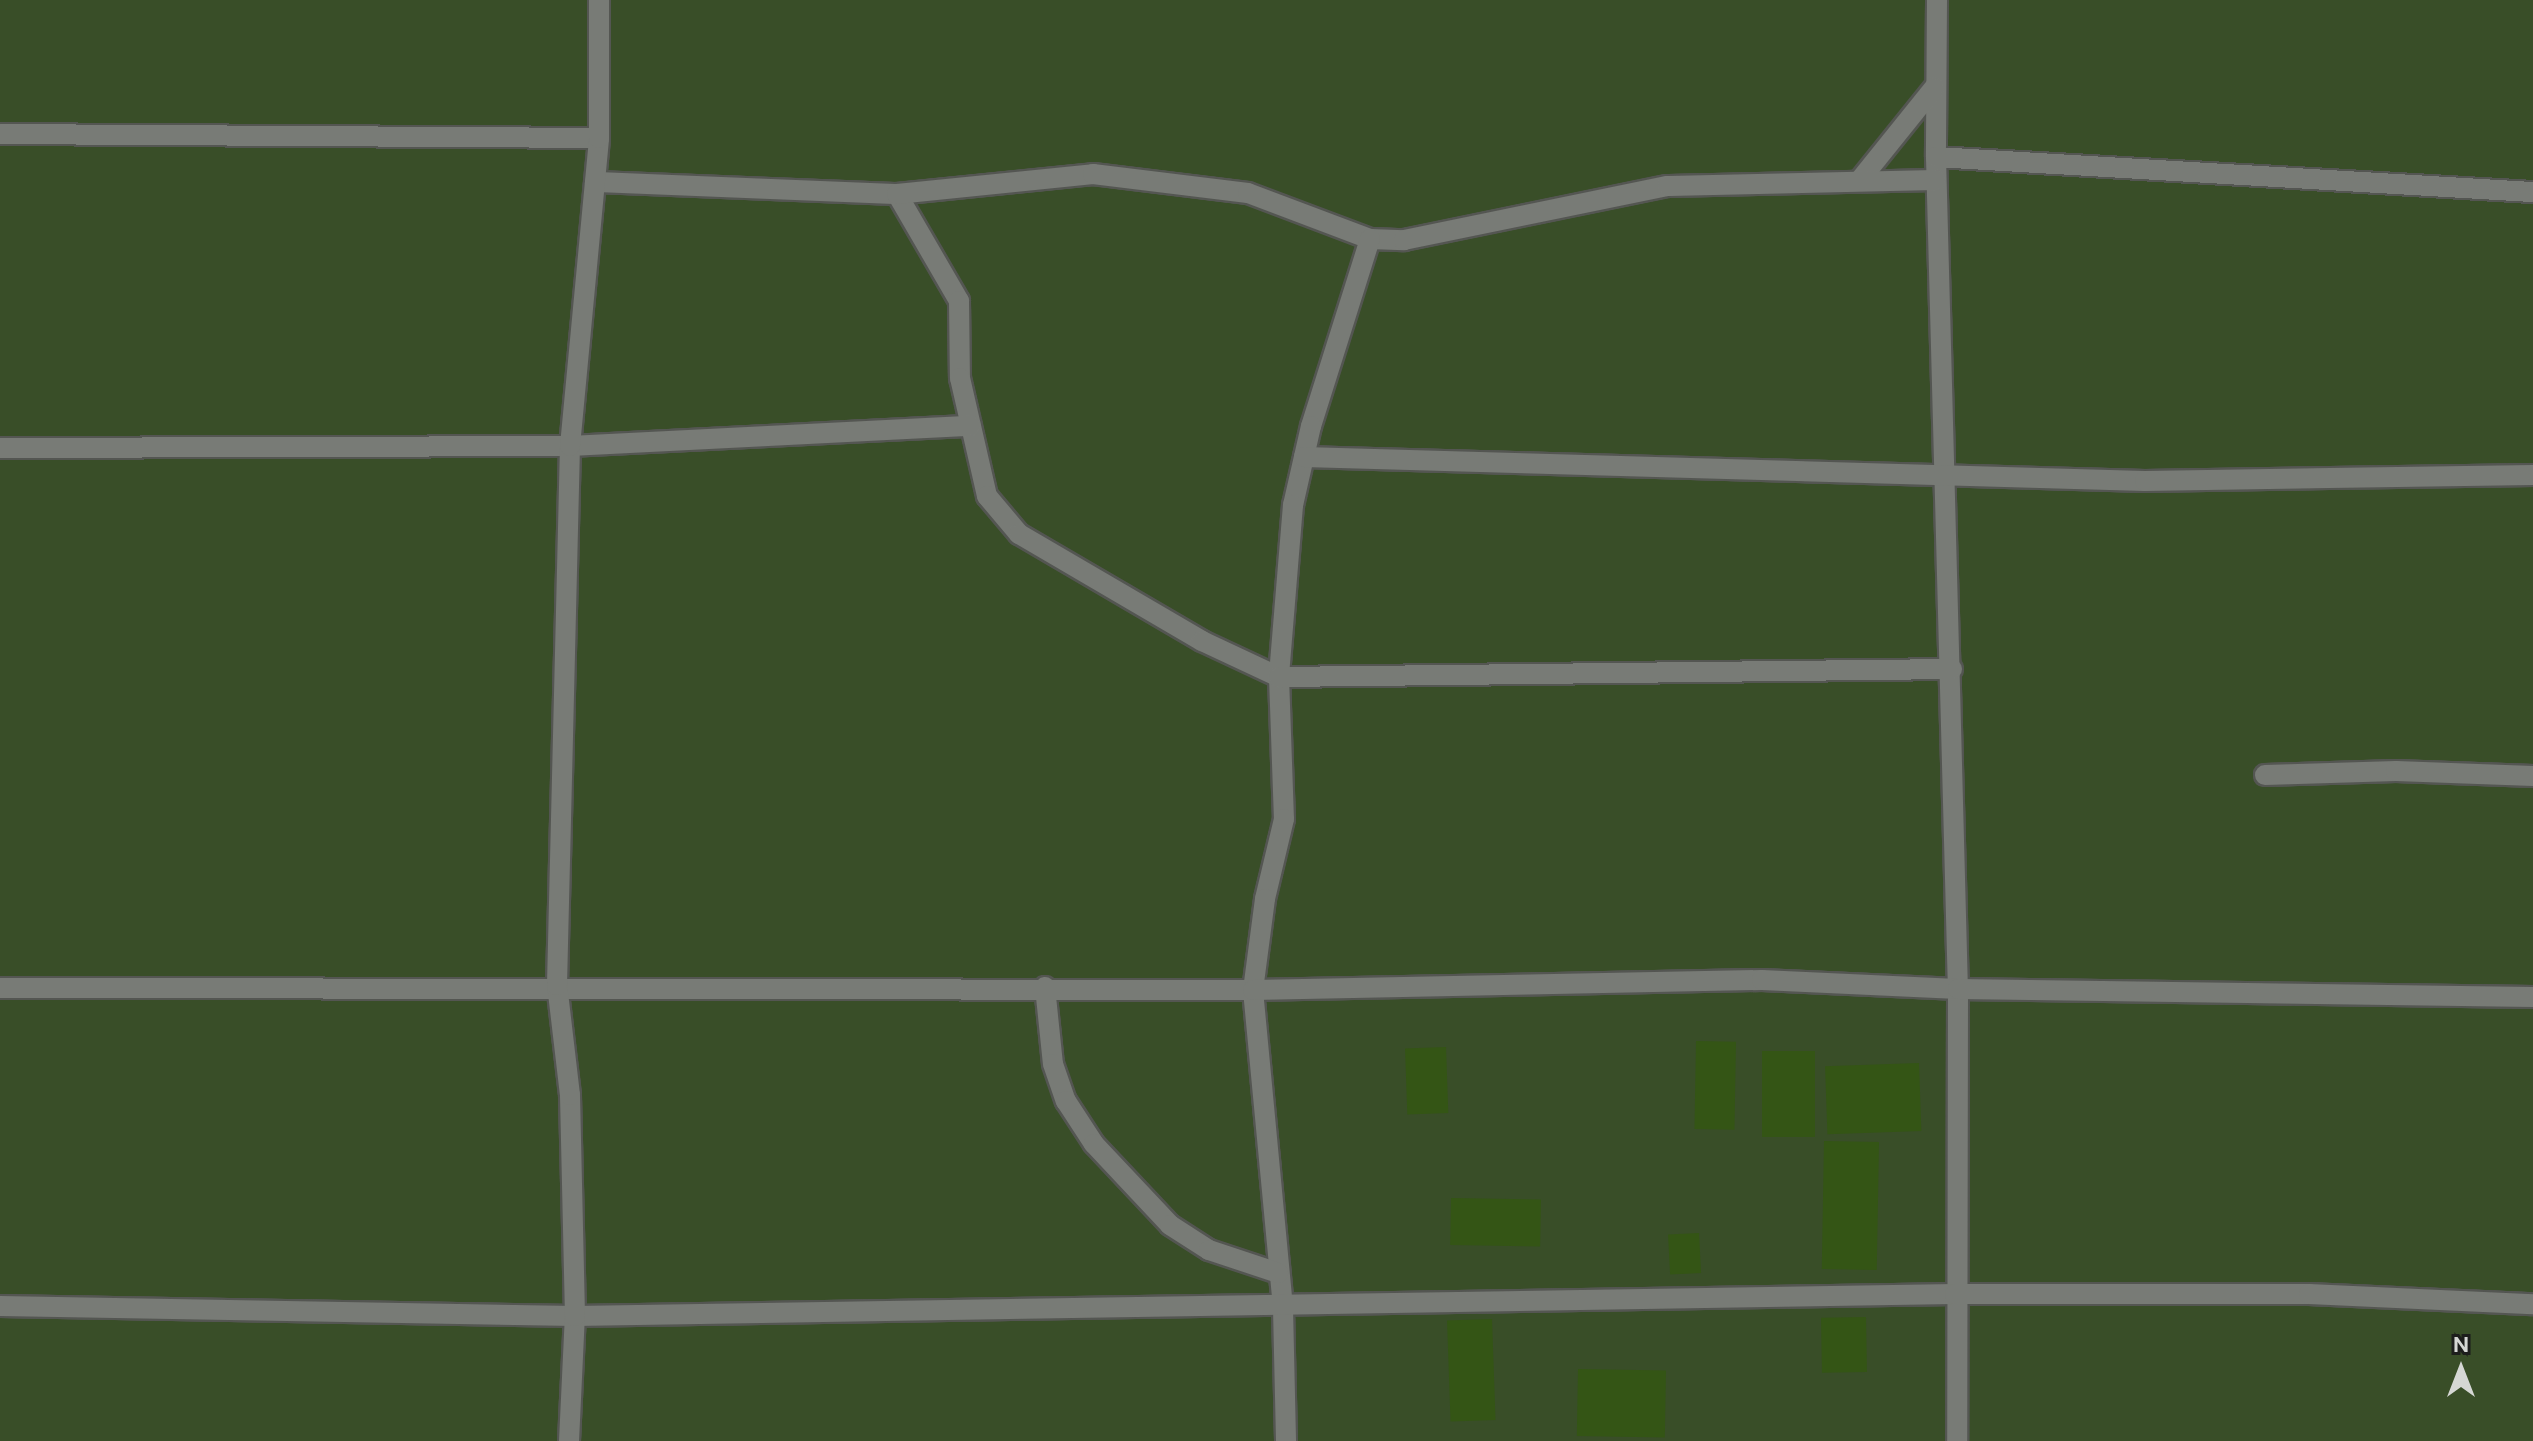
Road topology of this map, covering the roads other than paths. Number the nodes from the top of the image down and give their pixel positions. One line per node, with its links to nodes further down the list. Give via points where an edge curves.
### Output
1 (599, 0): 5 (street)
2 (1937, 0): 3 (street)
3 (1934, 88): 6 (street); 7 (street)
4 (0, 134): 5 (street)
5 (599, 138): 9 (street)
6 (1936, 157): 8 (street); 10 (street)
7 (1860, 180): 8 (street); 12 (street, via 1668,186 1432,236)
8 (1936, 180): 17 (street)
9 (595, 182): 11 (street); 14 (street)
10 (2533, 192)
11 (897, 194): 12 (street, via 1056,174 1176,182 1248,193); 13 (street, via 959,301 960,378)
12 (1370, 239): 16 (street)
13 (971, 426): 14 (street); 20 (street, via 987,496 1019,534 1202,641)
14 (570, 446): 15 (street); 23 (street)
15 (0, 448)
16 (1304, 457): 17 (street); 20 (street, via 1293,505)
17 (1944, 473): 18 (street, via 2145,481); 19 (street)
18 (2533, 475)
19 (1952, 669): 20 (street); 26 (street)
20 (1279, 677): 27 (street, via 1284,819)
21 (2265, 775): 22 (street, via 2396,771)
22 (2533, 776)
23 (557, 985): 24 (street); 25 (street); 34 (street, via 570,1095)
24 (1045, 987): 27 (street); 29 (street, via 1053,1064 1066,1101 1094,1144 1170,1225 1209,1250)
25 (0, 988)
26 (1958, 989): 27 (street, via 1762,980); 28 (street); 30 (street)
27 (1253, 990): 29 (street)
28 (2533, 997)
29 (1278, 1273): 33 (street)
30 (1955, 1294): 31 (street, via 2309,1294); 33 (street); 37 (street)
31 (2533, 1304)
32 (0, 1306): 34 (street)
33 (1283, 1308): 34 (street); 36 (street)
34 (575, 1316): 35 (street)
35 (569, 1441)
36 (1286, 1441)
37 (1957, 1441)

